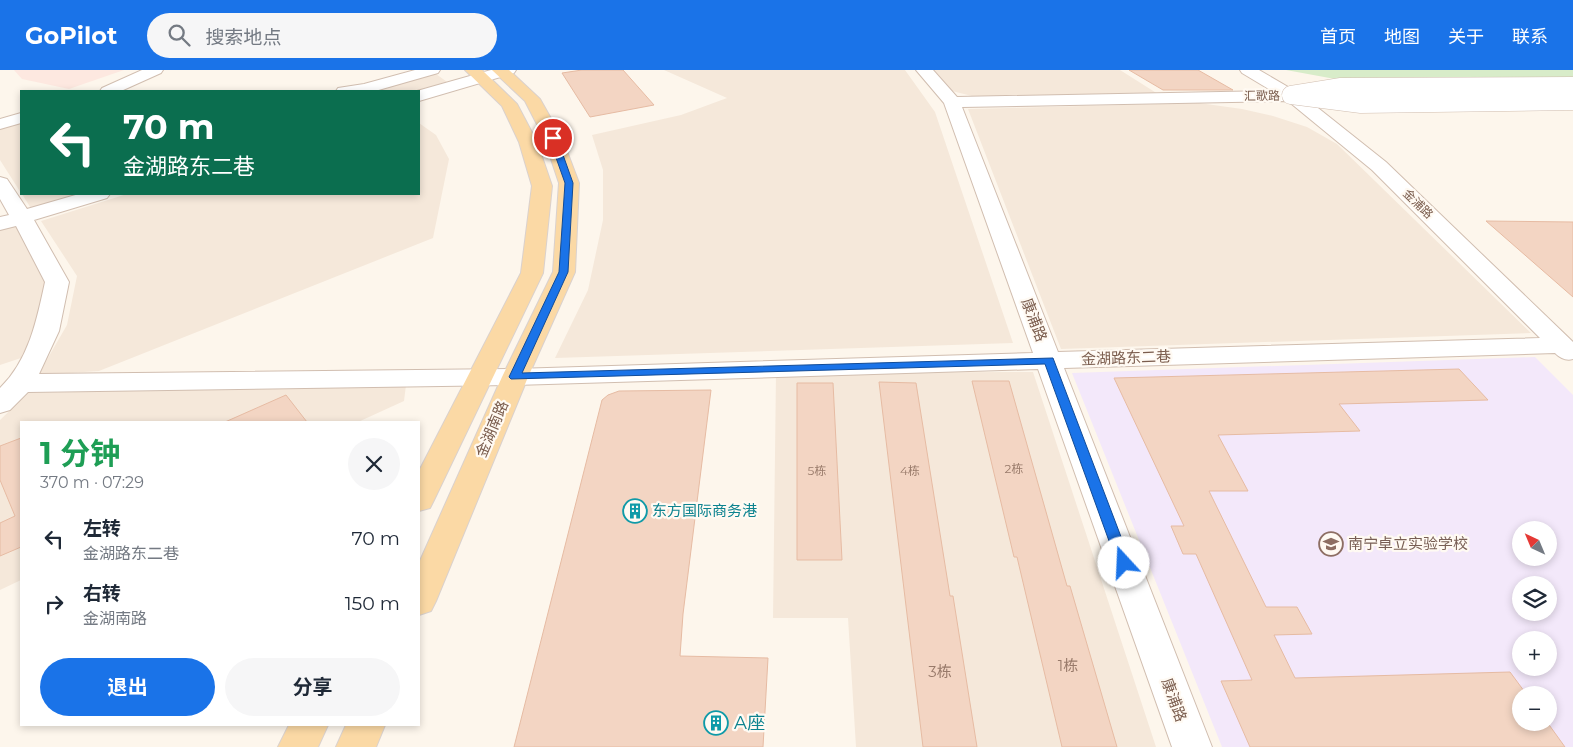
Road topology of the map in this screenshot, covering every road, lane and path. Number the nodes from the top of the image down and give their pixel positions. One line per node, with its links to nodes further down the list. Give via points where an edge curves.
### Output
1 (155, 70): 7 (street)
2 (432, 70): 8 (street)
3 (924, 70): 13 (street, 康浦路)
4 (1248, 70): 11 (street, 金浦路)
5 (493, 72): 10 (street); 21 (main road, via 528,142 542,186 532,273); 22 (main road, 金湖南路, via 532,99 553,138 569,183 564,272)
6 (1573, 86): 11 (street, bridge, via 1341,87)
7 (110, 90)
8 (354, 90)
9 (1573, 93): 11 (street, 汇歌路)
10 (420, 96)
11 (1291, 96): 12 (street, bridge, via 1361,104); 13 (street, 汇歌路); 19 (street, 金浦路, via 1380,166)
12 (1573, 101)
13 (952, 102): 20 (street, 康浦路)
14 (20, 118): 15 (street)
15 (0, 124)
16 (0, 183): 18 (street)
17 (97, 195): 18 (street)
18 (11, 221): 23 (street, via 57,282 47,331)
19 (1568, 351): 20 (street, 金湖路东二巷)
20 (1049, 360): 22 (street, 金湖路东二巷); 31 (street, 康浦路)
21 (479, 376): 22 (street, 金湖路东二巷); 23 (street, 金湖路东二巷); 25 (main road)
22 (514, 377): 26 (main road, 金湖南路)
23 (22, 384): 24 (street)
24 (0, 404)
25 (420, 498)
26 (420, 599)
27 (308, 726): 29 (main road)
28 (366, 726): 30 (main road)
29 (298, 747)
30 (356, 747)
31 (1192, 747)

